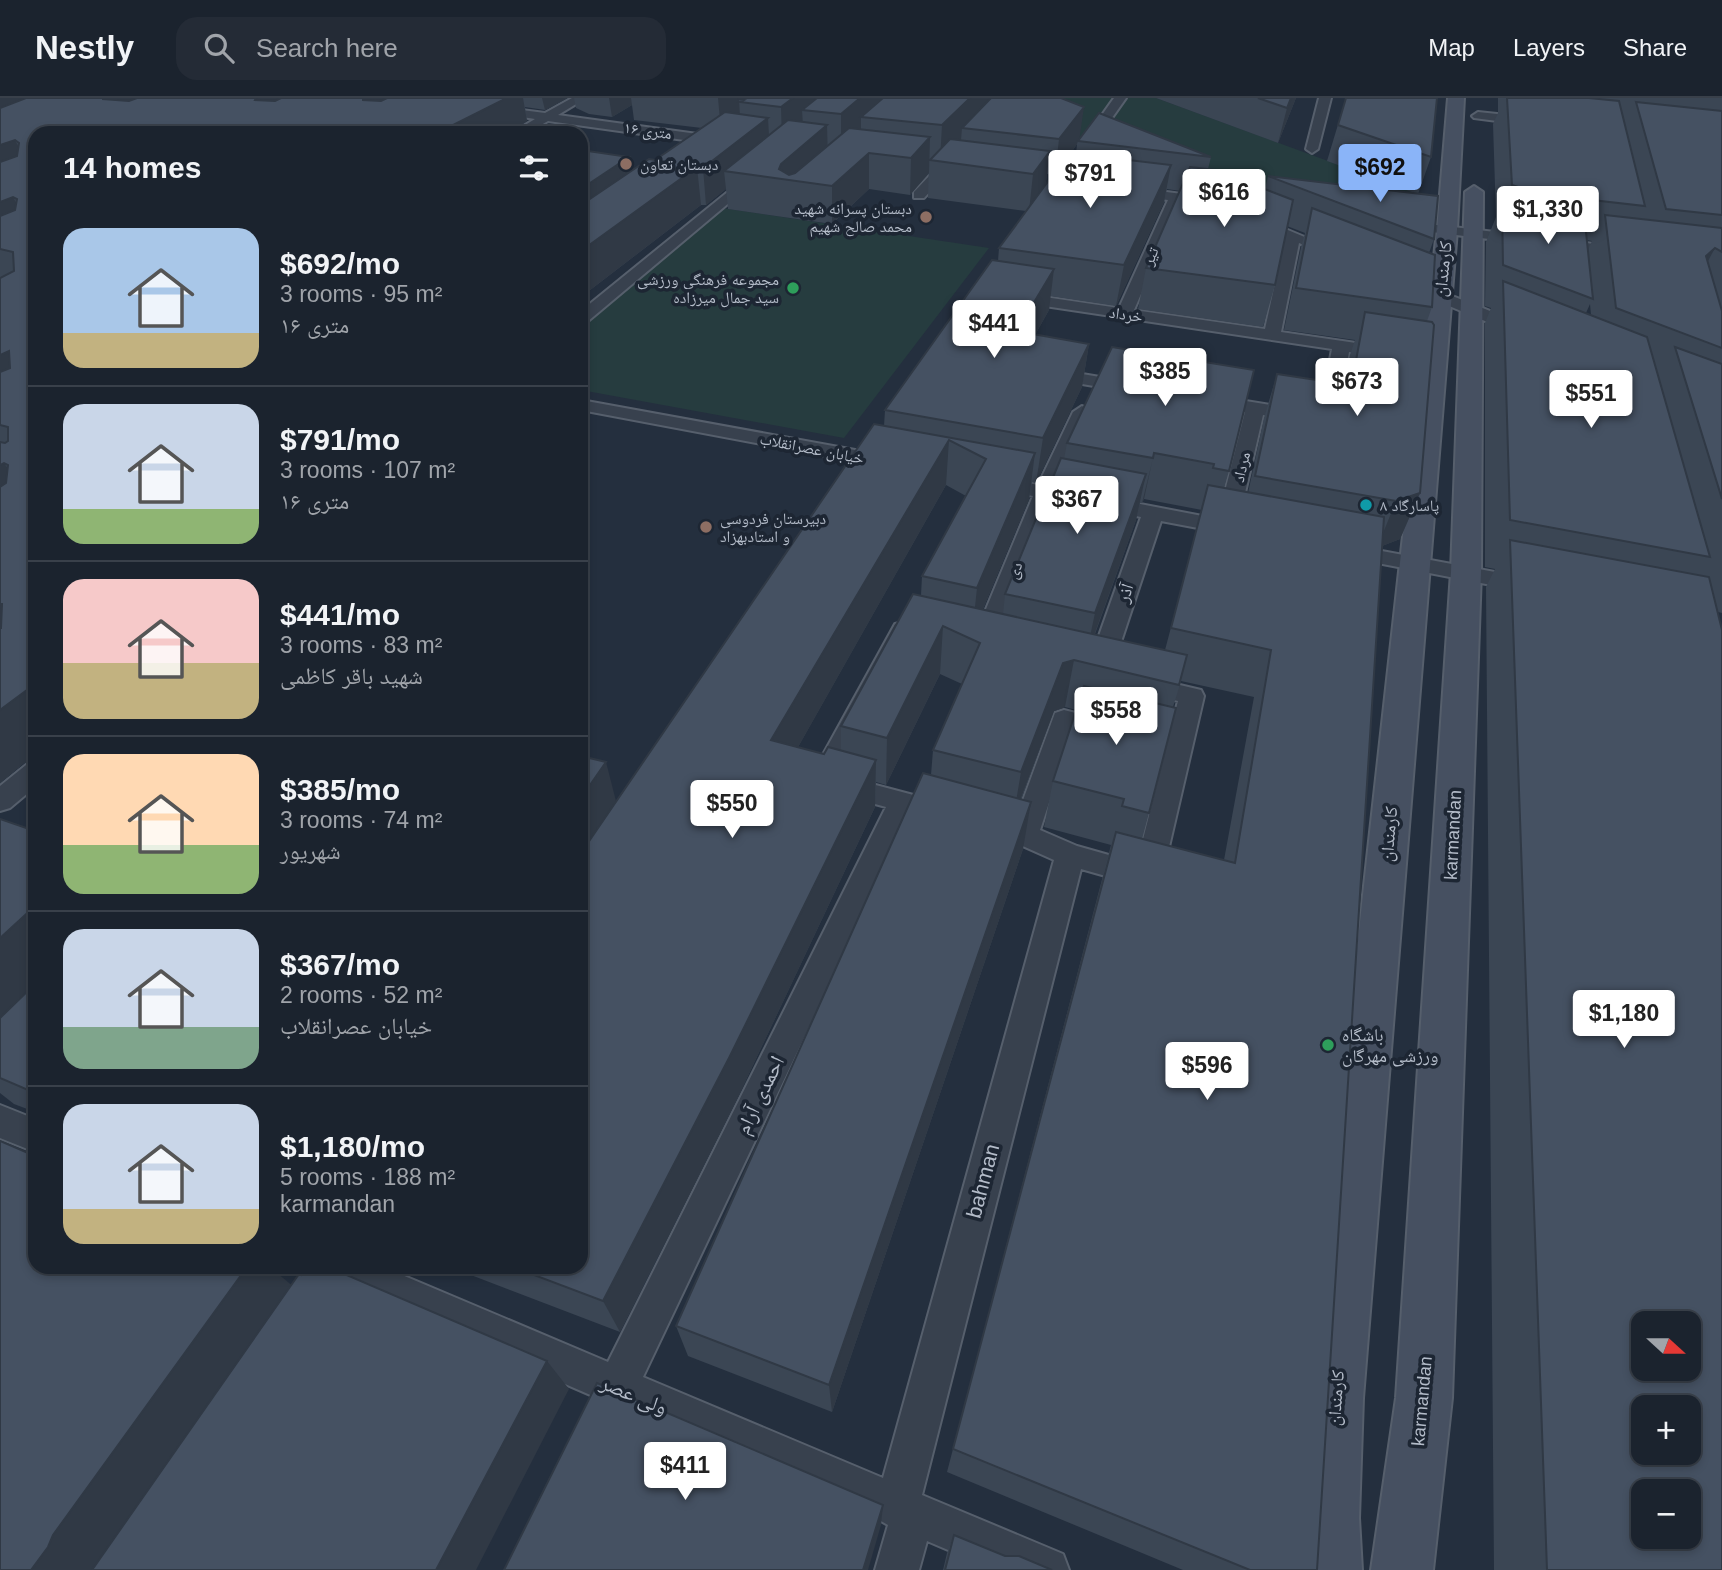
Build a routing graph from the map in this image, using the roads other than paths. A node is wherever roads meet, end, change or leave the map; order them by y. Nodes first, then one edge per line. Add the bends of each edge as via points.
1 (580, 98) edge
2 (1120, 98) edge
3 (1325, 98) edge
4 (1471, 104) edge
5 (481, 107) edge
6 (548, 116) junction
7 (1544, 123) edge
8 (530, 126) edge
9 (553, 126) edge
10 (740, 127) edge
11 (720, 141) junction
12 (746, 144) edge
13 (1312, 149) dead end
14 (961, 151) edge
15 (699, 156) edge
16 (1075, 162) edge
17 (762, 167) edge
18 (1112, 189) edge
19 (919, 195) dead end
20 (1175, 197) junction
21 (1405, 225) edge
22 (1460, 232) junction
23 (1293, 236) junction
24 (1636, 247) edge
25 (1355, 261) edge
26 (1404, 281) edge
27 (993, 295) edge
28 (1455, 302) junction
29 (588, 313) edge
30 (1124, 314) junction
31 (1534, 334) edge
32 (1272, 335) junction
33 (1341, 346) junction
34 (1421, 358) junction
35 (1034, 371) edge
36 (1097, 381) junction
37 (1150, 390) edge
38 (1189, 397) edge
39 (588, 406) edge
40 (1255, 407) junction
41 (881, 436) edge
42 (866, 458) junction
43 (907, 466) edge
44 (976, 479) edge
45 (851, 481) edge
46 (1045, 492) junction
47 (1153, 513) junction
48 (1227, 527) junction
49 (1254, 533) edge
50 (1321, 545) edge
51 (1415, 564) junction
52 (1466, 572) junction
53 (1548, 589) edge
54 (982, 647) junction
55 (1098, 674) junction
56 (1129, 735) edge
57 (28, 778) edge
58 (0, 801) edge
59 (904, 801) junction
60 (1024, 835) junction
61 (1070, 855) junction
62 (0, 1121) edge
63 (28, 1133) edge
64 (332, 1274) edge
65 (353, 1274) edge
66 (313, 1301) edge
67 (611, 1385) junction
68 (586, 1420) edge
69 (905, 1510) junction
70 (897, 1570) edge
71 (1047, 1570) edge
72 (1331, 1570) edge
73 (1402, 1570) edge

1 - 6 street
2 - 16 street
3 - 13 street
4 - 7 street
4 - 22 main road, karmandan
5 - 6 street, ۱۶ متری
6 - 8 street
6 - 9 street
6 - 11 street, ۱۶ متری via 617,122
10 - 11 street
11 - 12 street, ۱۶ متری
11 - 15 street
14 - 19 street
17 - 29 street
18 - 20 street
20 - 23 street via 1223,206
20 - 30 street, تیر
21 - 22 street
22 - 24 street via 1575,253
22 - 28 main road, karmandan
23 - 25 street
23 - 32 street
26 - 28 street
27 - 30 street, خرداد
28 - 31 street
28 - 34 main road, کارمندان
28 - 52 main road, karmandan
30 - 32 street, خرداد
32 - 33 street, خرداد
33 - 34 street, خرداد
33 - 40 street via 1328,420
34 - 51 main road, کارمندان
35 - 36 street
36 - 37 street
36 - 46 street, دی
38 - 40 street
39 - 42 street, خیابان عصرانقلاب
40 - 48 street, مرداد
41 - 42 street
42 - 43 street, خیابان عصرانقلاب
42 - 45 street
44 - 46 street
46 - 47 street
46 - 54 street, دی
47 - 48 street
47 - 55 street, آذر
48 - 49 street
50 - 51 street
51 - 52 street
51 - 72 main road, کارمندان via 1335,1398
52 - 53 street
52 - 73 main road, karmandan via 1424,1398
54 - 55 street
54 - 59 street via 903,629 822,780
55 - 61 street via 1192,696 1167,744 1148,877
56 - 60 street via 1064,719
57 - 58 street
59 - 60 street
59 - 67 street, احمدی آرام
60 - 61 street
61 - 69 street, bahman
62 - 63 street
64 - 66 street
65 - 67 street, ولی عصر
67 - 68 street, احمدی آرام
67 - 69 street, ولی عصر
69 - 70 street, bahman
69 - 71 street, ولی عصر

